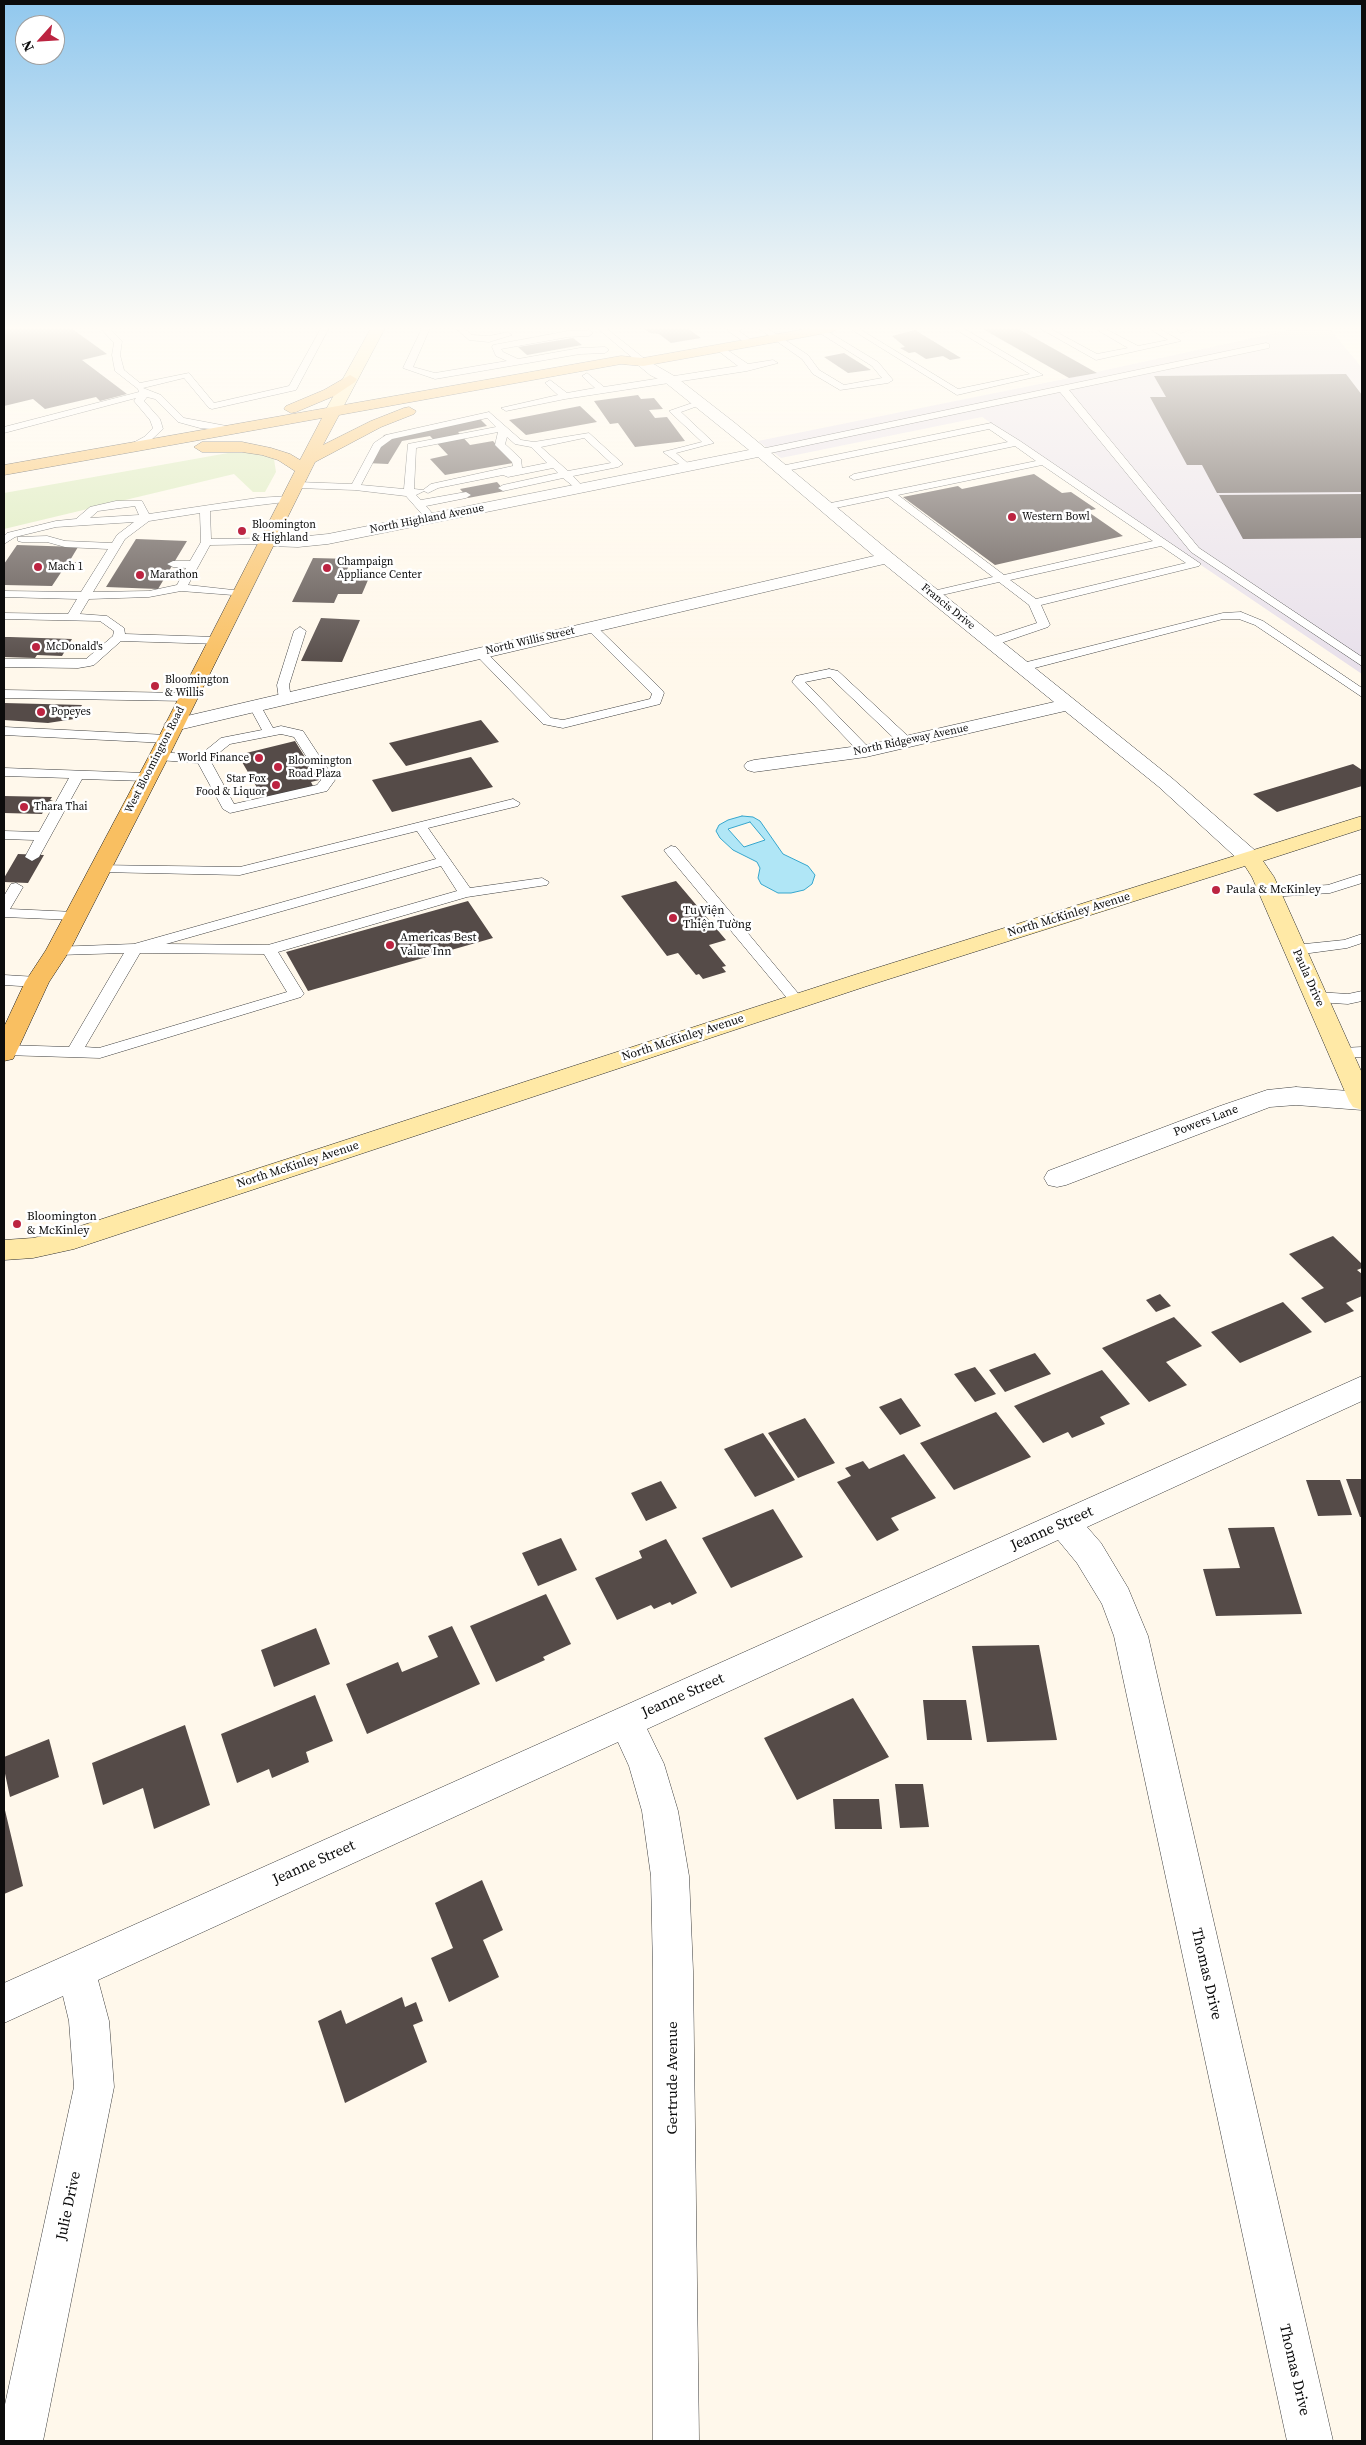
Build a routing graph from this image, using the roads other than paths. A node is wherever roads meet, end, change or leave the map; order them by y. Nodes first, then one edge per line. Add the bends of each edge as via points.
1 (140, 442) edge
2 (153, 442) edge
3 (224, 442) edge
4 (318, 442) edge
5 (352, 442) edge
6 (380, 442) edge
7 (431, 442) edge
8 (501, 442) edge
9 (519, 442) edge
10 (549, 442) edge
11 (594, 442) edge
12 (709, 442) edge
13 (749, 442) edge
14 (808, 442) edge
15 (934, 442) edge
16 (1107, 442) edge
17 (1017, 443) joint
18 (534, 445) junction
19 (132, 446) junction
20 (202, 447) junction
21 (761, 452) junction
22 (1044, 462) junction
23 (554, 465) junction
24 (686, 466) junction
25 (843, 468) junction
26 (781, 469) junction
27 (4, 470) edge
28 (565, 475) junction
29 (300, 478) junction
30 (4, 484) edge
31 (355, 487) junction
32 (503, 488) dead end
33 (579, 488) junction
34 (428, 490) junction
35 (409, 494) junction
36 (466, 495) dead end
37 (885, 495) junction
38 (418, 504) junction
39 (826, 507) junction
40 (205, 509) junction
41 (146, 518) junction
42 (432, 519) junction
43 (79, 522) junction
44 (6, 538) edge
45 (269, 541) junction
46 (206, 542) junction
47 (1162, 542) junction
48 (116, 546) junction
49 (887, 558) junction
50 (107, 561) junction
51 (122, 562) dead end
52 (173, 564) dead end
53 (194, 565) junction
54 (1002, 578) junction
55 (181, 588) junction
56 (4, 594) edge
57 (242, 594) junction
58 (933, 594) junction
59 (86, 596) junction
60 (1034, 602) junction
61 (4, 616) edge
62 (17, 616) junction
63 (72, 617) junction
64 (4, 620) edge
65 (591, 627) junction
66 (300, 632) dead end
67 (118, 637) junction
68 (216, 641) junction
69 (992, 642) junction
70 (480, 653) junction
71 (1362, 662) edge
72 (4, 663) edge
73 (1023, 667) junction
74 (1362, 693) edge
75 (4, 694) edge
76 (188, 697) junction
77 (285, 699) junction
78 (1067, 704) junction
79 (255, 706) junction
80 (4, 731) edge
81 (269, 732) junction
82 (166, 740) junction
83 (906, 742) junction
84 (866, 751) junction
85 (203, 759) junction
86 (754, 766) dead end
87 (4, 772) edge
88 (77, 775) junction
89 (146, 777) junction
90 (513, 803) dead end
91 (1362, 822) edge
92 (420, 826) junction
93 (4, 835) edge
94 (43, 836) junction
95 (671, 850) dead end
96 (32, 857) dead end
97 (1250, 858) junction
98 (444, 861) junction
99 (100, 868) junction
100 (1362, 878) edge
101 (542, 882) dead end
102 (16, 886) dead end
103 (466, 893) junction
104 (1270, 893) junction
105 (4, 907) edge
106 (4, 913) edge
107 (75, 916) junction
108 (1362, 938) edge
109 (135, 948) junction
110 (58, 950) junction
111 (269, 950) junction
112 (1295, 950) junction
113 (4, 980) edge
114 (37, 982) junction
115 (1362, 996) edge
116 (1317, 997) junction
117 (797, 1001) junction
118 (4, 1052) edge
119 (74, 1052) junction
120 (1352, 1052) edge
121 (1362, 1101) edge
122 (1057, 1178) dead end
123 (4, 1250) edge
124 (1362, 1388) edge
125 (1064, 1524) junction
126 (626, 1722) junction
127 (76, 1970) junction
128 (4, 2003) edge
129 (20, 2441) edge
130 (676, 2441) edge
131 (1310, 2441) edge

1 - 19 lane
2 - 19 main road
3 - 20 main road
4 - 29 main road, West Bloomington Road
5 - 29 main road
6 - 31 lane
7 - 35 lane via 411,446
8 - 34 lane via 517,461 518,466 512,470
9 - 18 lane
10 - 18 lane
11 - 28 lane via 618,464
12 - 24 lane via 668,452
13 - 21 street, Francis Drive
14 - 21 lane
15 - 25 lane
16 - 71 lane via 1195,550
17 - 22 lane
17 - 25 lane
18 - 23 lane
19 - 27 main road
20 - 29 main road via 235,447 284,457
20 - 30 main road
21 - 24 street, North Highland Avenue
21 - 26 street, Francis Drive
22 - 37 lane
22 - 47 lane
23 - 28 lane
23 - 34 lane
24 - 33 street, North Highland Avenue
25 - 26 lane
25 - 37 lane
26 - 39 street, Francis Drive
28 - 32 lane
28 - 33 lane
29 - 31 lane
29 - 40 lane via 257,501
29 - 45 main road, West Bloomington Road
31 - 35 lane
33 - 42 street, North Highland Avenue
34 - 35 lane
35 - 38 lane
36 - 38 lane
37 - 39 lane
37 - 54 lane
38 - 42 lane
39 - 49 street, Francis Drive
40 - 41 lane
40 - 46 lane
41 - 43 lane
41 - 43 lane via 138,503 116,504 94,509
41 - 48 lane via 121,537
42 - 45 street, North Highland Avenue via 328,539
43 - 44 lane via 56,524
44 - 48 lane
45 - 46 lane
45 - 57 main road, West Bloomington Road
46 - 53 lane
47 - 54 lane
47 - 60 lane via 1194,564
48 - 50 lane
49 - 58 street, Francis Drive
49 - 65 street, North Willis Street
50 - 51 lane
50 - 59 lane
52 - 53 lane
53 - 55 lane
54 - 58 lane
54 - 60 lane
55 - 57 lane
55 - 59 lane via 148,594
56 - 59 lane
57 - 68 main road, West Bloomington Road
58 - 69 street, Francis Drive
59 - 63 lane
60 - 69 lane via 1044,625
61 - 62 lane
62 - 63 lane
62 - 64 lane
63 - 67 lane via 103,618 120,630
65 - 70 street, North Willis Street
65 - 70 lane via 658,693 656,701 563,724 546,721
66 - 77 lane via 283,685
67 - 68 lane
67 - 72 lane via 90,662
68 - 76 main road, West Bloomington Road
69 - 73 street, Francis Drive
70 - 77 street, North Willis Street
73 - 74 lane via 1224,616 1241,615 1259,623
73 - 78 street, Francis Drive
75 - 76 lane
76 - 82 main road, West Bloomington Road
77 - 79 street, North Willis Street
78 - 83 street, North Ridgeway Avenue
78 - 97 street, Francis Drive via 1166,783
79 - 81 lane
79 - 82 street, North Willis Street
80 - 82 lane
81 - 85 lane via 226,741
81 - 85 lane via 280,730 300,734 328,780 322,788 230,809
82 - 85 lane
82 - 89 main road, West Bloomington Road
83 - 84 street, North Ridgeway Avenue
83 - 84 lane via 834,674 829,672 800,679 798,682
84 - 86 street, North Ridgeway Avenue
87 - 88 lane
88 - 89 lane
88 - 94 lane
89 - 99 main road, West Bloomington Road
90 - 92 lane
91 - 97 street, North McKinley Avenue
92 - 98 lane
92 - 99 lane via 240,871
93 - 94 lane
94 - 96 lane
95 - 117 lane
97 - 104 street, Paula Drive
97 - 117 street, North McKinley Avenue
98 - 103 lane
98 - 109 lane
99 - 107 main road, West Bloomington Road
100 - 104 lane via 1330,889
101 - 103 lane
102 - 105 lane
103 - 111 lane
104 - 112 street, Paula Drive
106 - 107 lane
107 - 110 main road, West Bloomington Road
108 - 112 lane via 1347,944
109 - 110 lane
109 - 111 lane
109 - 119 lane
110 - 114 main road, West Bloomington Road
111 - 119 lane via 296,994 100,1053
112 - 116 street, Paula Drive
113 - 114 lane
114 - 118 main road, West Bloomington Road
115 - 116 lane via 1348,1000
116 - 120 street, Paula Drive
117 - 123 street, North McKinley Avenue via 64,1242
118 - 119 lane
120 - 121 street, Paula Drive
121 - 122 street, Powers Lane via 1296,1096 1268,1099
124 - 125 street, Jeanne Street
125 - 126 street, Jeanne Street
125 - 131 street, Thomas Drive via 1089,1553 1116,1598 1131,1636
126 - 127 street, Jeanne Street
126 - 130 street, Gertrude Avenue via 646,1764 660,1812 670,1876
127 - 128 street, Jeanne Street
127 - 129 street, Julie Drive via 89,2022 94,2087

